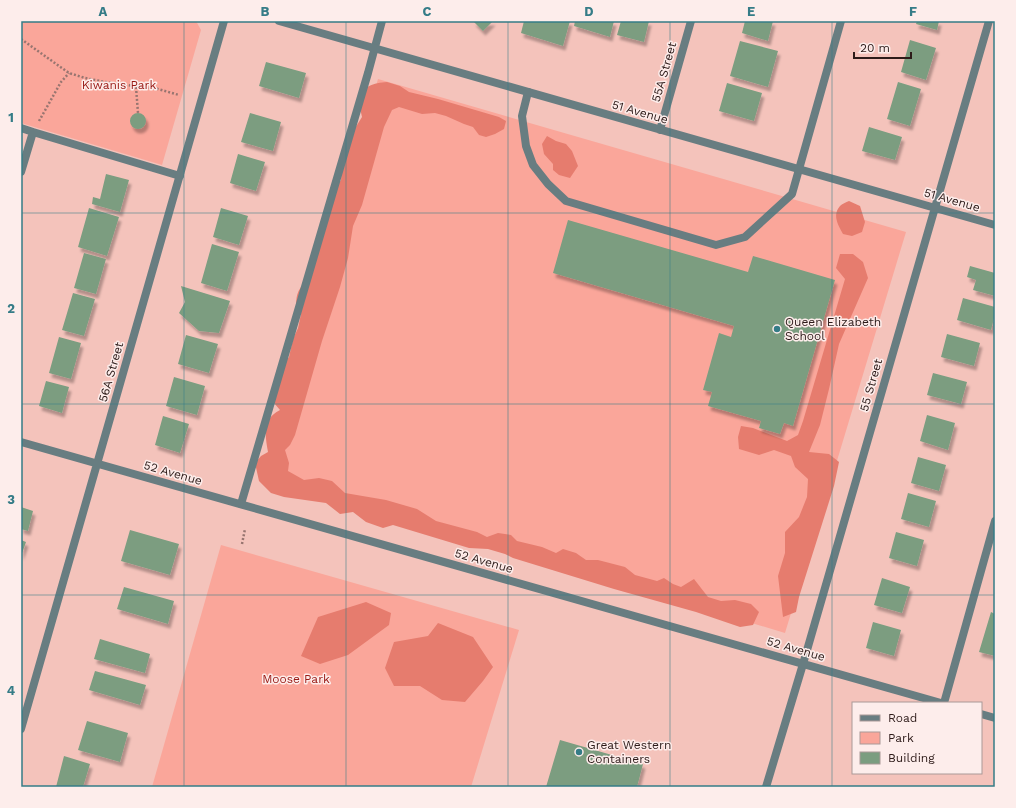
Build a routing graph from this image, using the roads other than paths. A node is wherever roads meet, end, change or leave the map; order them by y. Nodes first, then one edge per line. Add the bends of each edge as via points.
1 (224, 21) edge
2 (279, 21) edge
3 (382, 21) edge
4 (691, 21) edge
5 (841, 21) edge
6 (989, 21) edge
7 (374, 48) junction
8 (528, 92) junction
9 (21, 128) edge
10 (660, 130) junction
11 (33, 132) junction
12 (799, 169) junction
13 (21, 172) edge
14 (180, 176) junction
15 (935, 208) junction
16 (995, 225) edge
17 (21, 442) edge
18 (97, 464) junction
19 (241, 504) junction
20 (995, 521) edge
21 (803, 664) junction
22 (938, 702) edge
23 (942, 702) edge
24 (982, 714) edge
25 (995, 718) edge
26 (21, 729) edge
27 (766, 787) edge

1 - 14 street, 56A Street
2 - 7 street, 51 Avenue
3 - 7 street
4 - 10 street, 55A Street
5 - 12 street
6 - 15 street, 55 Street
7 - 8 street, 51 Avenue
7 - 19 street
8 - 10 street, 51 Avenue
8 - 12 street via 522,116 526,146 533,165 566,201 716,245 745,237 771,214 792,194
9 - 11 street
10 - 12 street, 51 Avenue
11 - 13 street
11 - 14 street
12 - 15 street, 51 Avenue
14 - 18 street, 56A Street
15 - 16 street, 51 Avenue
15 - 21 street, 55 Street
17 - 18 street, 52 Avenue
18 - 19 street, 52 Avenue
18 - 26 street, 56A Street
19 - 21 street, 52 Avenue
20 - 23 street
21 - 22 street, 52 Avenue
21 - 27 street, 55 Street
24 - 25 street

